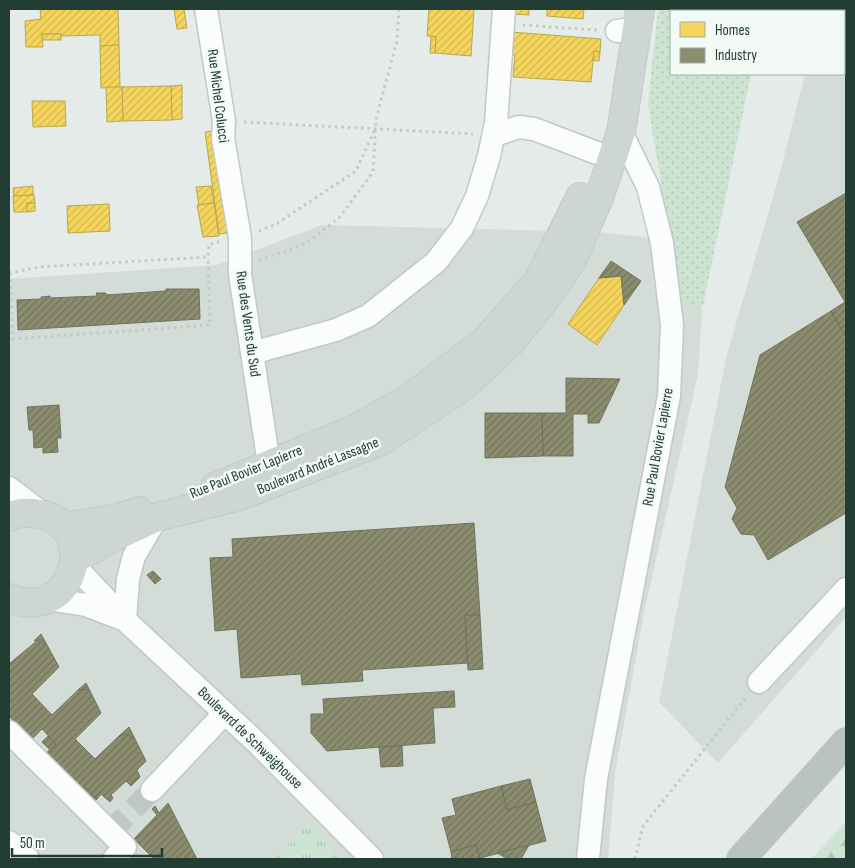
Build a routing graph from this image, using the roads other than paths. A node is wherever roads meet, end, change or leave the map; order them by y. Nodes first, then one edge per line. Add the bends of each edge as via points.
1 (206, 9) edge
2 (503, 16) edge
3 (629, 19) edge
4 (621, 132) junction
5 (494, 135) junction
6 (597, 153) junction
7 (231, 184) joint
8 (252, 353) junction
9 (269, 464) junction
10 (9, 488) edge
11 (157, 517) junction
12 (9, 518) edge
13 (53, 521) junction
14 (74, 562) junction
15 (846, 589) edge
16 (9, 598) edge
17 (47, 599) junction
18 (125, 620) junction
19 (759, 682) road end
20 (226, 713) junction
21 (9, 732) edge
22 (846, 742) edge
23 (152, 790) tunnel mouth
24 (9, 842) edge
25 (28, 859) edge
26 (114, 859) edge
27 (372, 859) edge
28 (588, 859) edge
29 (741, 859) edge

1 - 7 street, Rue Michel Colucci
2 - 5 street
3 - 4 main road
3 - 6 main road, Rue Paul Bovier Lapierre
4 - 11 main road, Boulevard André Lassagne via 600,198 572,262 511,342 464,386 381,441 240,496
4 - 28 street, Rue Paul Bovier Lapierre via 648,188 662,243 672,326 669,396 596,779
5 - 6 street via 519,127 534,129
5 - 8 street via 476,196 462,228 436,262 368,316 336,330
6 - 9 main road, Rue Paul Bovier Lapierre via 587,182 539,280 484,342 402,402 354,429
7 - 8 street, Rue des Vents du Sud
8 - 9 street, Rue des Vents du Sud
9 - 13 main road, Rue Paul Bovier Lapierre via 206,491 123,516
10 - 13 street
11 - 14 main road, Boulevard André Lassagne
11 - 18 street via 134,556 128,579
12 - 13 main road, Rue Paul Bovier Lapierre via 27,512
13 - 14 main road via 70,537
14 - 17 main road via 65,586
14 - 18 street, Boulevard de Schweighouse
15 - 19 street
16 - 17 main road via 35,603
17 - 18 street, Boulevard de Schweighouse via 86,605
18 - 20 street, Boulevard de Schweighouse
20 - 23 street
20 - 27 street, Boulevard de Schweighouse
21 - 26 street via 125,847
22 - 29 highway
24 - 25 street

